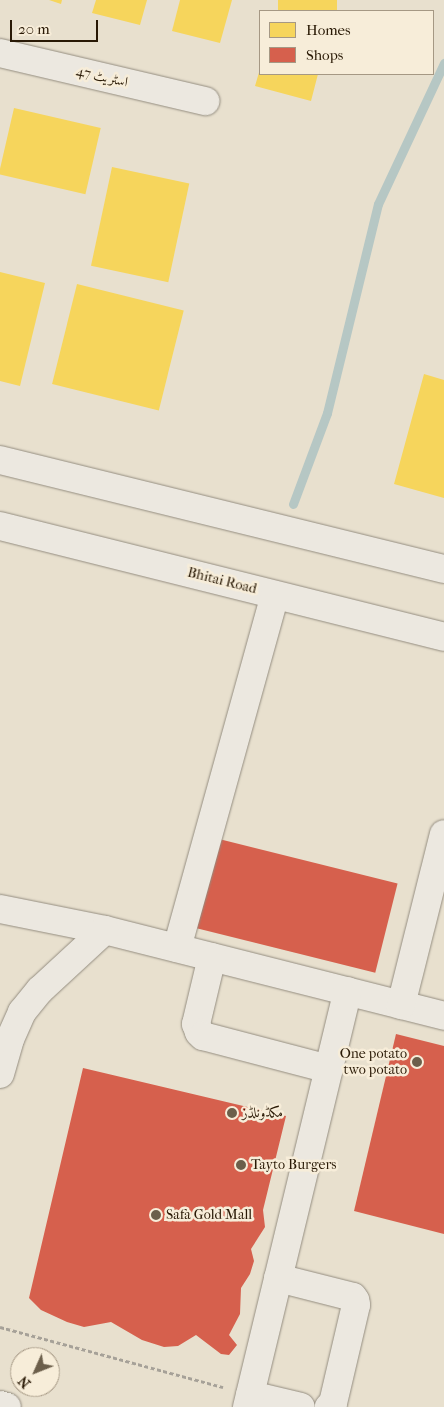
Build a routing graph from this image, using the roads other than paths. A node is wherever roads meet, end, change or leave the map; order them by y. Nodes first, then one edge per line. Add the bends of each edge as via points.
1 (0, 53) edge
2 (205, 101) dead end
3 (0, 460) edge
4 (0, 526) edge
5 (444, 569) edge
6 (276, 595) junction
7 (444, 637) edge
8 (444, 834) edge
9 (0, 909) edge
10 (105, 930) junction
11 (177, 948) junction
12 (212, 957) junction
13 (348, 991) junction
14 (401, 1005) junction
15 (444, 1016) edge
16 (329, 1069) junction
17 (0, 1074) edge
18 (278, 1278) junction
19 (248, 1401) edge
20 (0, 1405) edge
21 (7, 1407) edge
22 (301, 1407) edge
23 (329, 1407) edge

1 - 2 street, اسٹریٹ 47
3 - 5 street
4 - 6 street, Bhitai Road
6 - 7 street, Bhitai Road
6 - 11 street
8 - 14 street
9 - 10 street
10 - 11 street
10 - 17 street via 40,990 22,1012
11 - 12 street
12 - 13 street
12 - 16 street via 196,1024 203,1036
13 - 14 street
13 - 16 street
14 - 15 street
16 - 18 street
18 - 19 street
18 - 23 street via 355,1300 333,1403
19 - 22 street
20 - 21 street

